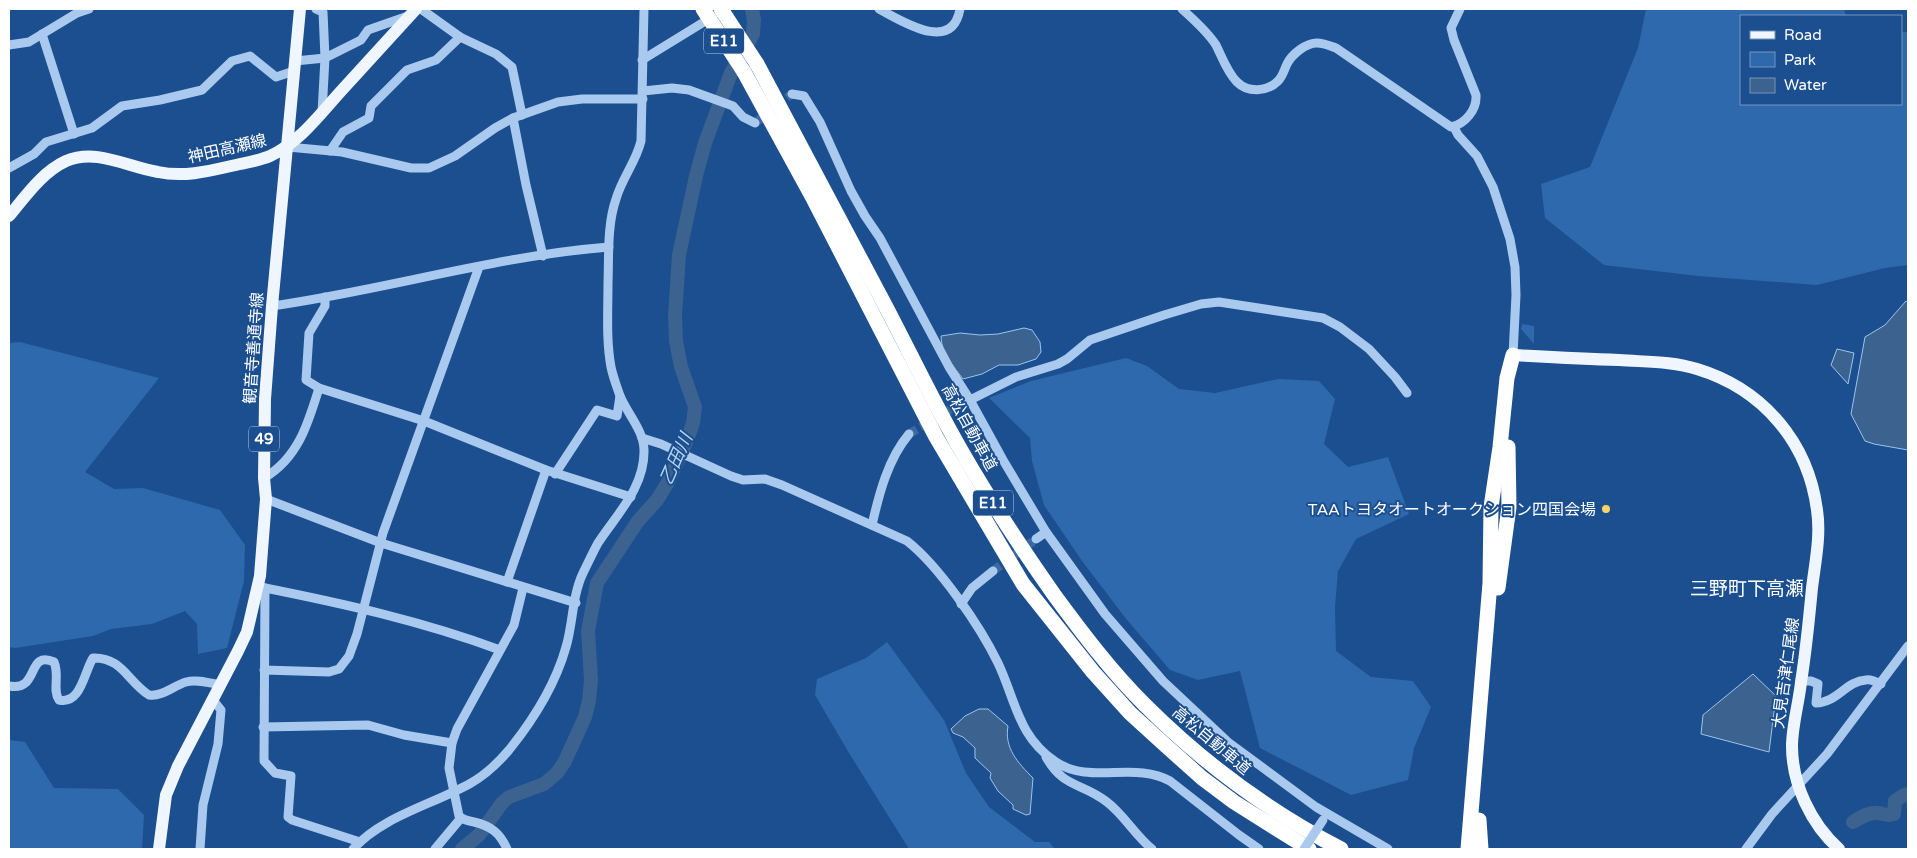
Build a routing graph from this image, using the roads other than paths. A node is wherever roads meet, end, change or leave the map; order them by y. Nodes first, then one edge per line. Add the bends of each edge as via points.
1 (89, 9) edge
2 (300, 9) edge
3 (316, 9) edge
4 (644, 9) edge
5 (703, 9) edge
6 (722, 9) edge
7 (726, 9) edge
8 (880, 9) edge
9 (960, 9) edge
10 (1182, 9) edge
11 (1460, 9) edge
12 (416, 11) edge
13 (42, 34) junction
14 (460, 36) junction
15 (9, 45) edge
16 (325, 58) junction
17 (642, 60) junction
18 (295, 66) junction
19 (750, 68) junction
20 (792, 94) dead end
21 (643, 95) junction
22 (322, 113) junction
23 (522, 115) junction
24 (513, 118) junction
25 (755, 123) dead end
26 (1454, 127) junction
27 (74, 134) junction
28 (288, 146) junction
29 (330, 151) junction
30 (9, 168) edge
31 (9, 216) edge
32 (609, 247) junction
33 (543, 256) junction
34 (479, 267) junction
35 (325, 297) junction
36 (272, 306) junction
37 (1513, 355) junction
38 (319, 388) junction
39 (1407, 393) dead end
40 (620, 396) junction
41 (970, 400) junction
42 (956, 406) tunnel mouth
43 (424, 421) junction
44 (909, 434) tunnel mouth
45 (642, 438) junction
46 (551, 472) junction
47 (264, 478) junction
48 (631, 497) junction
49 (266, 499) junction
50 (872, 525) junction
51 (1046, 532) junction
52 (1036, 539) tunnel mouth
53 (381, 543) junction
54 (993, 571) tunnel mouth
55 (507, 582) junction
56 (261, 587) junction
57 (523, 588) junction
58 (576, 603) junction
59 (961, 604) junction
60 (363, 609) junction
61 (1908, 646) edge
62 (500, 650) junction
63 (264, 670) junction
64 (1802, 681) junction
65 (1881, 684) junction
66 (221, 685) junction
67 (9, 686) edge
68 (213, 700) junction
69 (263, 727) junction
70 (452, 743) junction
71 (1043, 752) junction
72 (1799, 786) junction
73 (454, 792) junction
74 (1325, 817) junction
75 (461, 818) junction
76 (356, 846) edge
77 (159, 849) edge
78 (200, 849) edge
79 (435, 849) edge
80 (507, 849) edge
81 (1152, 849) edge
82 (1259, 849) edge
83 (1304, 849) edge
84 (1309, 849) edge
85 (1341, 849) edge
86 (1388, 849) edge
87 (1468, 849) edge
88 (1481, 849) edge
89 (1746, 849) edge
90 (1839, 849) edge

1 - 13 street via 76,13
2 - 18 main road, 観音寺善通寺線 / 49
3 - 16 street via 323,12
4 - 17 street
5 - 19 highway, 高松自動車道 / E11, bridge
6 - 19 highway, 高松自動車道 / E11, bridge
7 - 17 street
8 - 9 street via 915,28 938,32 954,23
10 - 26 street via 1206,32 1235,81 1244,88 1263,89 1273,85 1290,59 1306,46 1317,43 1336,48 1447,126
11 - 26 street via 1451,28 1476,100 1469,115
12 - 14 street
12 - 16 street via 368,30 361,40
12 - 22 main road, 神田高瀬線
13 - 15 street via 29,42
13 - 27 street
14 - 23 street via 496,54 512,67
14 - 29 street via 436,60 407,70 371,106 369,118 343,132
16 - 18 street
16 - 22 street
17 - 21 street
18 - 27 street via 276,77 250,56 232,61 202,90 122,106 92,128
18 - 28 main road, 観音寺善通寺線 / 49
19 - 84 highway, 高松自動車道 / E11 via 936,437 1023,584 1130,713 1202,778
19 - 85 highway, 高松自動車道 / E11 via 826,191 948,428 1000,516 1075,624 1143,703 1211,765 1292,822
20 - 41 street via 804,96 820,122 851,191
21 - 23 street via 558,102
21 - 25 street via 672,88 689,90 733,106 743,117
21 - 32 street via 641,141 616,197
22 - 28 main road, 神田高瀬線
23 - 24 street
24 - 29 street via 455,156 429,168 411,168
24 - 33 street
26 - 37 street via 1477,156 1493,187 1510,239 1516,295
27 - 30 street via 46,142 34,154
28 - 29 street
28 - 31 main road, 神田高瀬線 via 267,158 177,175 104,158 78,157 51,170
28 - 36 main road, 観音寺善通寺線 / 49
32 - 33 street
32 - 40 street via 608,330 611,367
33 - 34 street
34 - 35 street
34 - 43 street
35 - 36 street
35 - 38 street via 325,306 309,333 306,380
36 - 47 main road, 観音寺善通寺線 / 49 via 265,398
37 - 64 main road, 大見吉津仁尾線 via 1664,363 1696,368 1721,377 1750,394 1774,415 1794,440 1811,478 1817,511 1818,540
37 - 87 highway via 1507,378 1491,507 1490,583
37 - 88 highway via 1508,443 1509,506 1498,584 1479,828
38 - 43 street
38 - 47 street via 297,445 277,470
39 - 41 street via 1369,349 1323,318 1219,302 1201,304 1090,340 1058,364 1016,377
40 - 45 street
40 - 46 street via 617,416 597,410
41 - 42 street
41 - 51 street
43 - 46 street
43 - 53 street
44 - 50 street via 896,453 878,499
45 - 48 street via 645,449 642,468
45 - 50 street via 731,476 782,485
46 - 48 street
46 - 55 street
47 - 49 main road, 観音寺善通寺線 / 49
48 - 58 street via 598,544 582,576
49 - 53 street
49 - 56 main road, 観音寺善通寺線 / 49
50 - 59 street via 907,541 918,550
51 - 52 street
51 - 74 street via 1105,614 1163,681 1228,742
53 - 55 street
53 - 60 street
54 - 59 street via 972,588
55 - 57 street
56 - 60 street
56 - 63 street
56 - 66 main road, 観音寺善通寺線 / 49 via 247,632
57 - 58 street
57 - 62 street via 514,625
58 - 73 street via 567,647 546,698 507,752 485,774
59 - 71 street via 998,663 1026,732
60 - 62 street via 456,634
60 - 63 street via 350,656 339,669 329,672
61 - 65 street
62 - 70 street
63 - 69 street
64 - 65 street via 1818,684 1816,702 1821,703 1826,703 1853,684 1866,680
64 - 72 main road, 大見吉津仁尾線 via 1792,745
65 - 72 street
66 - 67 street via 185,682 149,696 122,668 110,660 93,658 75,697 69,700 59,700 56,696 58,673 54,662 47,659 35,667 26,684
66 - 68 main road, 観音寺善通寺線 / 49
68 - 77 main road, 観音寺善通寺線 / 49 via 166,795
68 - 78 street via 221,710 218,744 203,805
69 - 70 street via 368,725
69 - 76 street via 264,761 275,773 291,777 288,817
70 - 73 street via 449,768
71 - 81 street via 1057,773 1066,781 1105,800
71 - 82 street via 1066,768 1088,773 1131,771 1158,774
72 - 89 street via 1772,814
72 - 90 main road, 大見吉津仁尾線 via 1811,816
73 - 75 street
73 - 76 street via 396,818
74 - 83 street, bridge
74 - 86 street
75 - 79 street
75 - 80 street via 486,825 497,832

